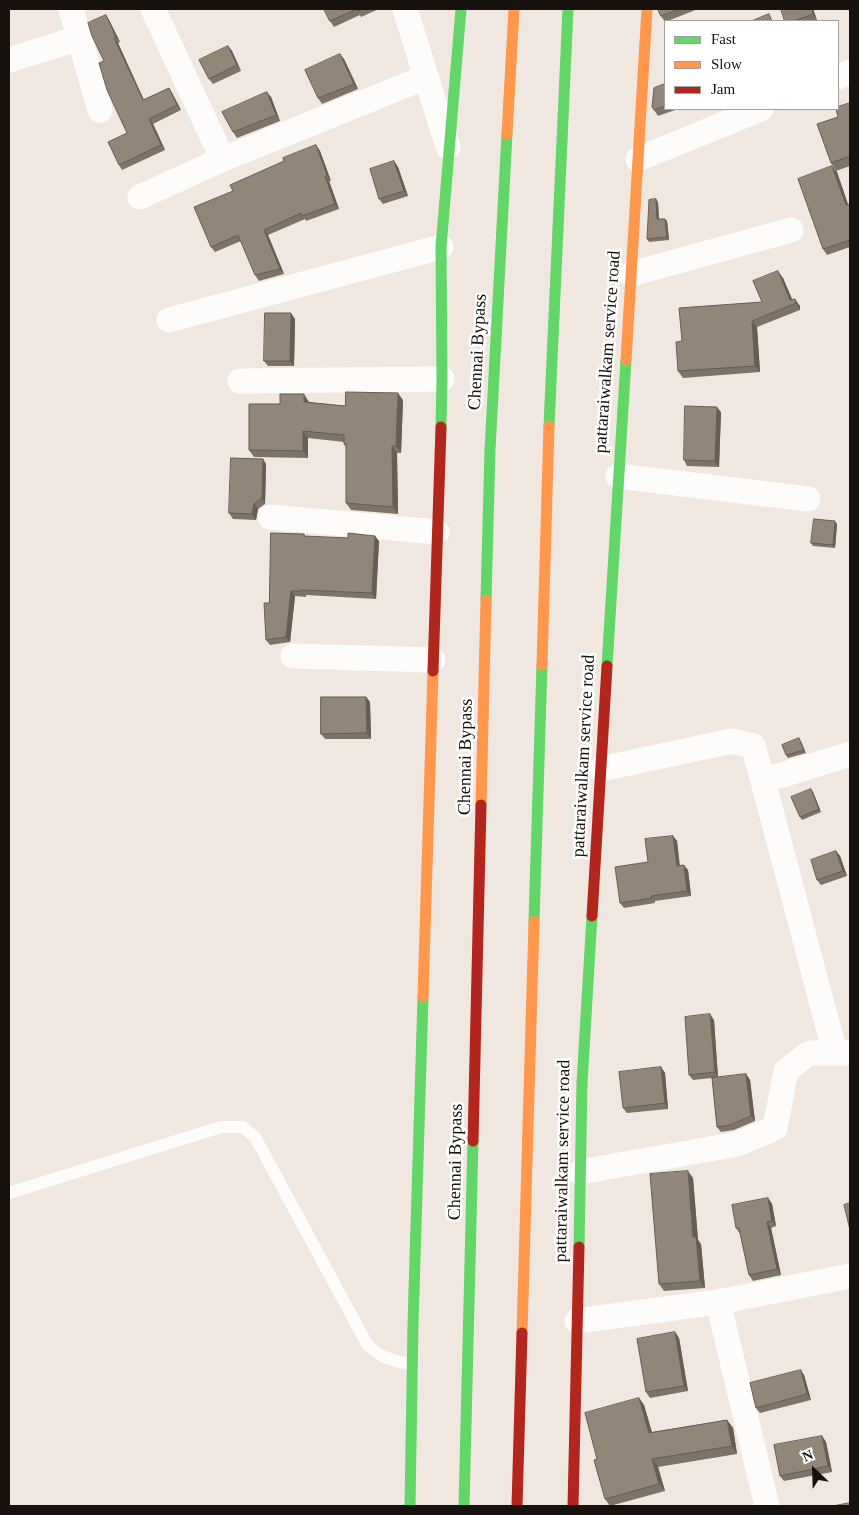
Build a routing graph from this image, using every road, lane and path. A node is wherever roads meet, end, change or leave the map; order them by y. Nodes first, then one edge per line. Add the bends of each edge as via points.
1 (71, 9) edge
2 (153, 9) edge
3 (405, 9) edge
4 (461, 9) edge
5 (514, 9) edge
6 (568, 9) edge
7 (647, 9) edge
8 (79, 38) junction
9 (9, 60) edge
10 (426, 77) junction
11 (100, 110) dead end
12 (758, 110) edge
13 (448, 147) junction
14 (638, 158) junction
15 (221, 160) junction
16 (140, 197) dead end
17 (792, 230) dead end
18 (441, 247) junction
19 (631, 274) junction
20 (169, 320) dead end
21 (442, 379) junction
22 (240, 381) dead end
23 (618, 476) junction
24 (808, 499) dead end
25 (270, 517) dead end
26 (437, 532) junction
27 (293, 656) dead end
28 (433, 660) junction
29 (850, 754) edge
30 (601, 769) junction
31 (763, 781) junction
32 (843, 1053) edge
33 (580, 1172) junction
34 (9, 1193) edge
35 (850, 1276) edge
36 (718, 1302) junction
37 (577, 1321) junction
38 (412, 1365) junction
39 (410, 1506) edge
40 (464, 1506) edge
41 (517, 1506) edge
42 (573, 1506) edge
43 (767, 1506) edge

1 - 8 street
2 - 15 street
3 - 10 street
4 - 13 main road
5 - 40 main road, Chennai Bypass via 490,450
6 - 41 main road via 548,457
7 - 14 main road, pattaraiwalkam service road
8 - 9 street
8 - 11 street
10 - 13 street
10 - 15 street
12 - 14 street
13 - 18 main road
14 - 19 main road, pattaraiwalkam service road
15 - 16 street
17 - 19 street
18 - 20 street
18 - 21 main road
19 - 23 main road, pattaraiwalkam service road
21 - 22 street
21 - 26 main road
23 - 24 street
23 - 30 main road, pattaraiwalkam service road
25 - 26 street
26 - 28 main road
27 - 28 street
28 - 38 main road
29 - 31 street
30 - 31 street via 732,741 753,746
30 - 33 main road, pattaraiwalkam service road via 582,1083
31 - 32 street
32 - 33 street via 809,1053 786,1071 775,1128 738,1144
33 - 37 main road, pattaraiwalkam service road
34 - 38 lane via 221,1127 243,1127 255,1137 368,1344 387,1359
35 - 36 street
36 - 37 street
36 - 43 street
37 - 42 main road, pattaraiwalkam service road
38 - 39 main road

